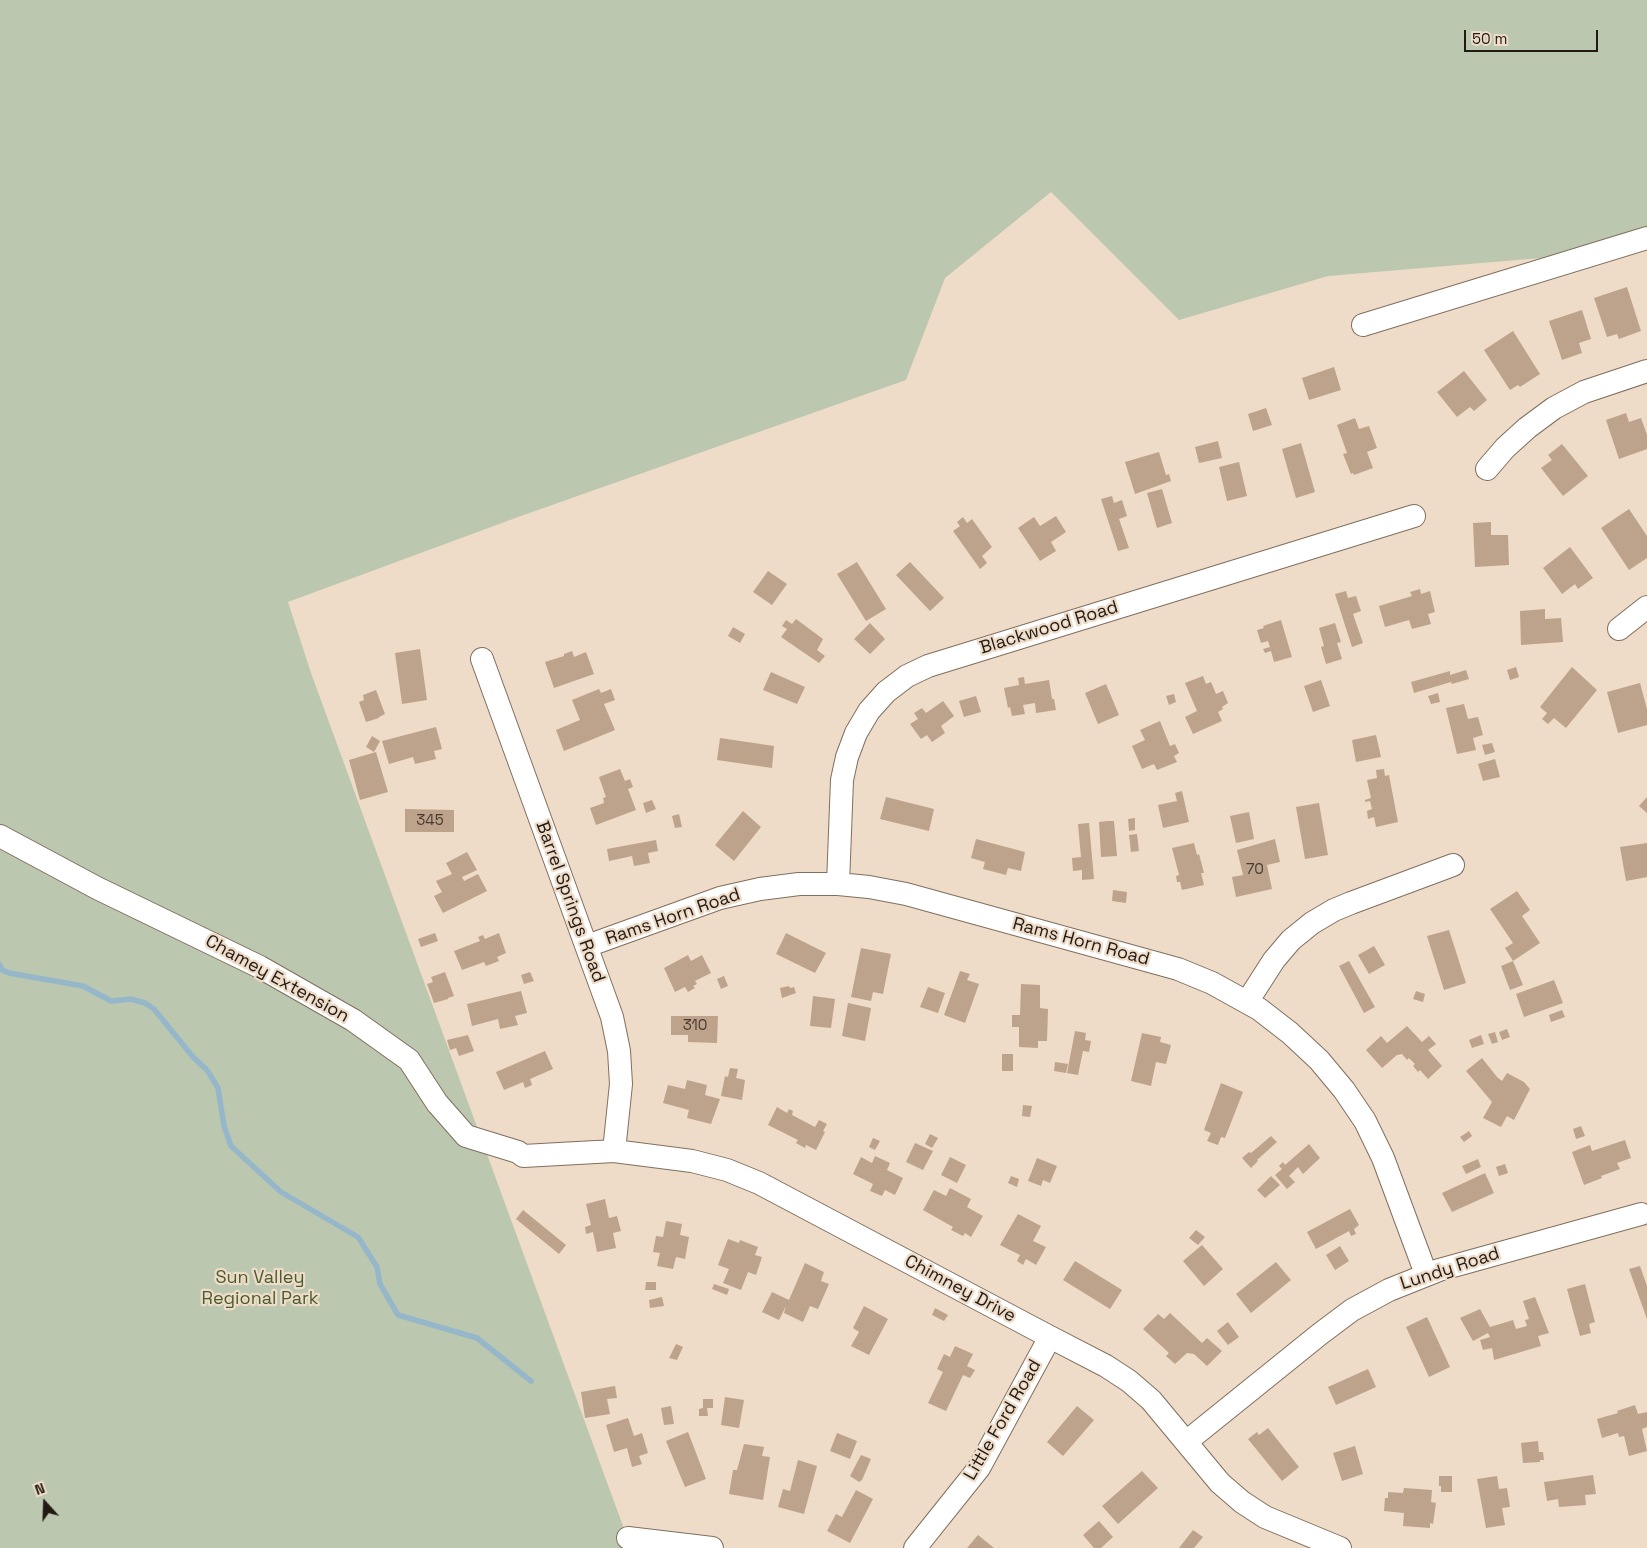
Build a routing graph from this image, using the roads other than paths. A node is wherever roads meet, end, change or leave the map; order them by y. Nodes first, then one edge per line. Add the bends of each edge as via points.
1 (1647, 238) edge
2 (1363, 324) dead end
3 (1647, 371) edge
4 (1487, 469) dead end
5 (1414, 516) dead end
6 (1647, 607) edge
7 (1620, 629) dead end
8 (482, 659) dead end
9 (0, 836) edge
10 (1453, 865) dead end
11 (838, 884) junction
12 (587, 946) junction
13 (1247, 1002) junction
14 (614, 1151) junction
15 (524, 1156) joint
16 (1641, 1214) dead end
17 (1426, 1274) junction
18 (1050, 1337) junction
19 (1186, 1442) junction
20 (628, 1538) dead end
21 (712, 1548) edge
22 (915, 1548) edge
23 (1340, 1548) edge

1 - 2 street
3 - 4 street via 1584,392 1554,408 1521,433
5 - 11 street, Blackwood Road via 928,666 907,676 869,711 847,757 842,780
6 - 7 street
8 - 12 street, Barrel Springs Road
9 - 15 street, Chamey Extension via 97,888 260,967 352,1020 409,1060 437,1102 466,1136
10 - 13 street via 1351,902 1312,923 1274,960
11 - 12 street, Rams Horn Road via 799,884 720,898
11 - 13 street, Rams Horn Road via 906,894 1178,969
12 - 14 street, Barrel Springs Road via 612,1017 619,1051 621,1084
13 - 17 street, Rams Horn Road via 1290,1033 1344,1090 1383,1158
14 - 15 street, Chimney Drive
14 - 18 street, Chimney Drive via 692,1162 727,1170 759,1183
16 - 17 street, Lundy Road
17 - 19 street, Lundy Road via 1352,1310
18 - 19 street, Chimney Drive via 1129,1381 1151,1400
18 - 22 street, Little Ford Road via 980,1468
19 - 23 street, Chimney Drive via 1220,1483 1242,1502 1265,1517
20 - 21 street

